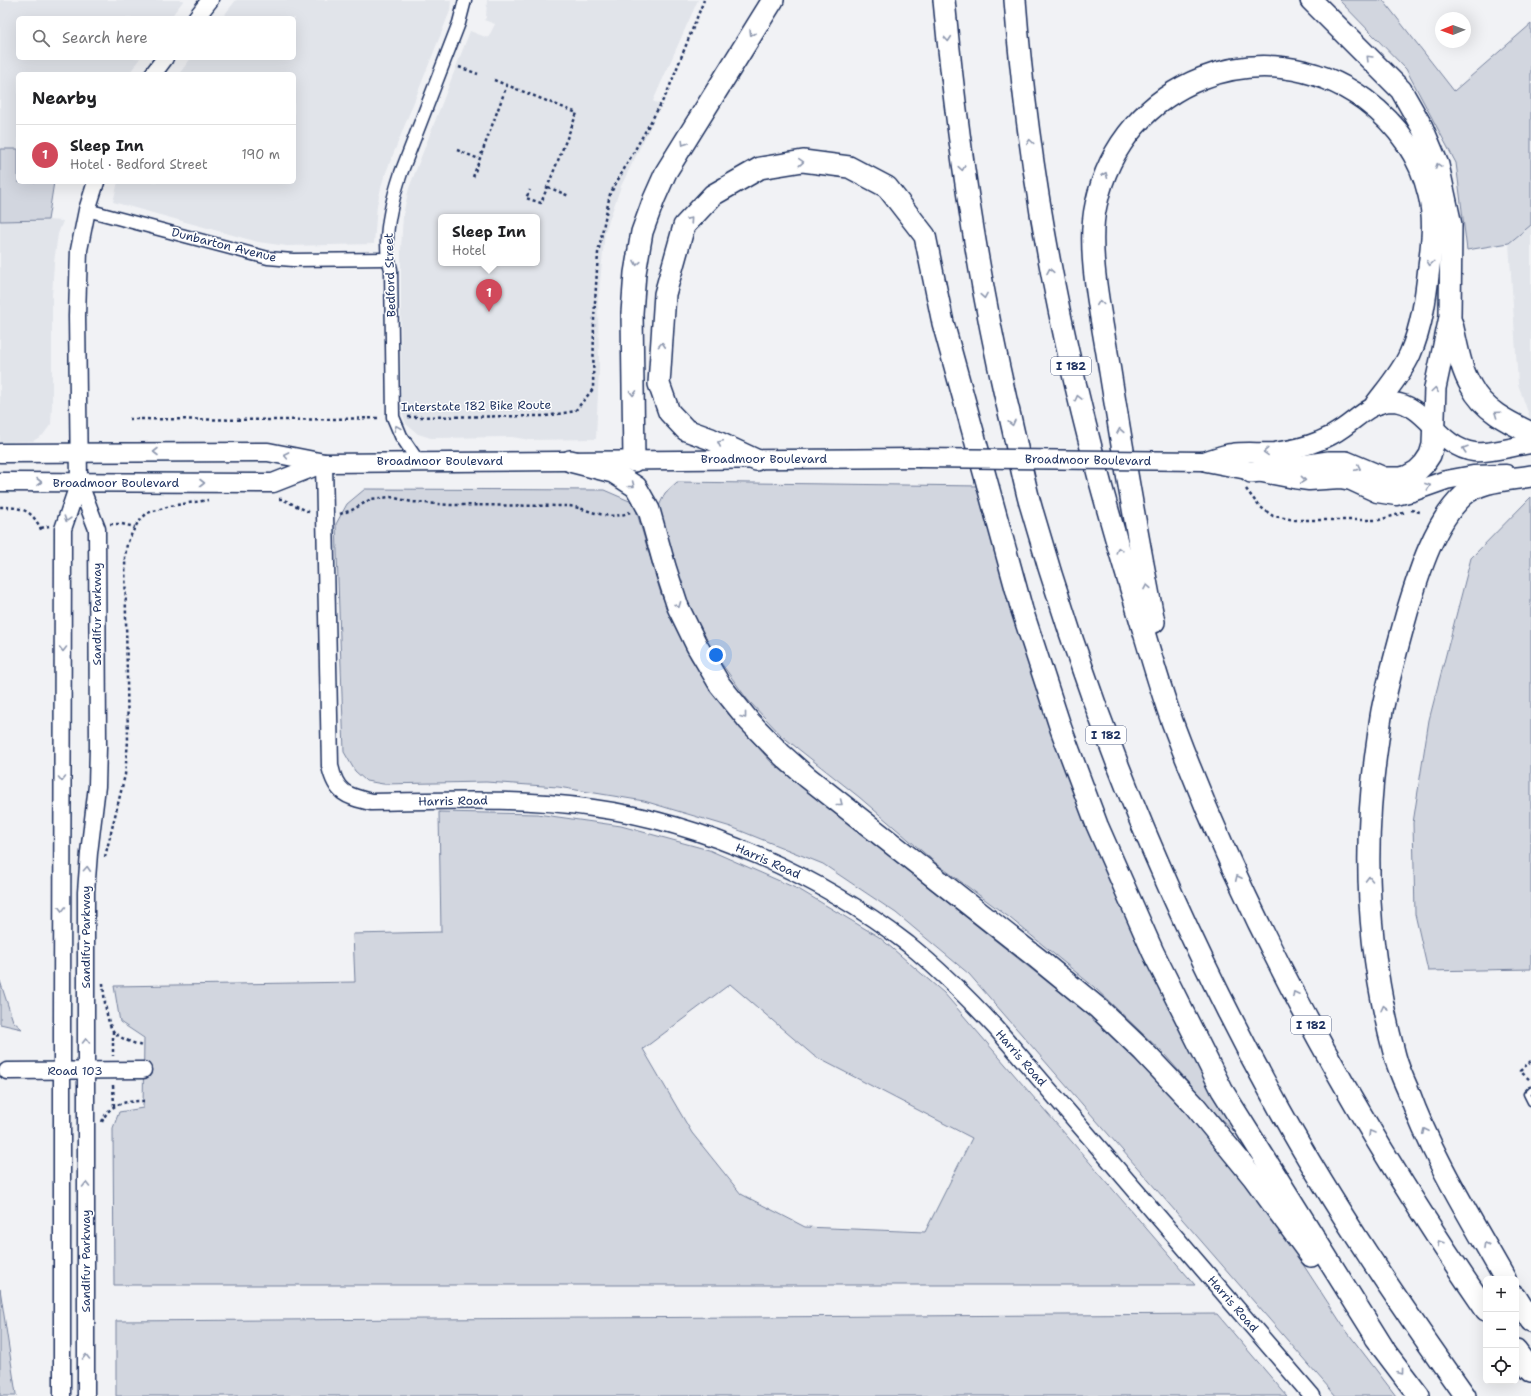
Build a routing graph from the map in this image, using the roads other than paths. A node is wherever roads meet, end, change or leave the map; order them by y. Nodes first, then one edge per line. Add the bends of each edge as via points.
1 (210, 0) edge
2 (465, 0) edge
3 (773, 0) edge
4 (944, 0) edge
5 (1015, 0) edge
6 (1311, 0) edge
7 (198, 16) edge
8 (164, 60) edge
9 (154, 72) edge
10 (95, 184) edge
11 (87, 210) junction
12 (387, 259) junction
13 (1450, 317) junction
14 (1376, 404) junction
15 (1434, 429) junction
16 (1531, 433) edge
17 (1531, 444) edge
18 (79, 452) junction
19 (0, 453) edge
20 (634, 460) junction
21 (756, 460) junction
22 (418, 461) junction
23 (570, 461) junction
24 (1203, 461) junction
25 (324, 462) junction
26 (1531, 476) edge
27 (1247, 479) junction
28 (0, 482) edge
29 (79, 482) junction
30 (1172, 721) junction
31 (62, 1070) junction
32 (86, 1070) junction
33 (143, 1070) dead end
34 (7, 1071) dead end
35 (1531, 1090) edge
36 (1531, 1102) edge
37 (1503, 1276) edge
38 (1519, 1302) edge
39 (1483, 1306) edge
40 (1531, 1321) edge
41 (1384, 1349) junction
42 (1519, 1355) edge
43 (1531, 1371) edge
44 (62, 1396) edge
45 (86, 1396) edge
46 (1312, 1396) edge
47 (1419, 1396) edge
48 (1465, 1396) edge

1 - 7 main road
2 - 12 street, Bedford Street via 459,23 395,192
3 -> 20 highway via 666,172 642,232 632,313
4 -> 48 highway, I 182 via 961,160 990,328 1029,498 1102,724 1166,882 1202,959 1273,1097 1368,1257
30 -> 5 highway, I 182 via 1111,523 1077,395 1037,194 1025,107
13 -> 6 highway via 1451,225 1438,165 1422,127 1401,90
8 - 9 main road
10 - 11 main road, Sandifur Parkway
11 - 12 street, Dunbarton Avenue via 268,258
11 - 18 main road, Sandifur Parkway via 78,250
22 -> 12 street, Bedford Street via 401,436 393,417 391,269
15 -> 13 highway via 1435,388
16 -> 13 highway via 1494,413 1470,386
14 - 15 main road, Broadmoor Boulevard via 1393,402 1408,406 1425,418
14 -> 24 main road, Broadmoor Boulevard via 1319,441 1295,449 1232,453
30 -> 14 highway via 1137,535 1102,324 1093,242 1095,207 1113,154 1139,120 1168,95 1186,84 1219,72 1240,68 1283,67 1306,72 1331,80 1377,109 1397,129 1411,149 1430,196 1433,224 1427,287 1411,353 1398,376
17 -> 15 main road, Broadmoor Boulevard via 1474,452 1446,440
27 -> 15 highway via 1329,462 1346,462 1384,478 1401,478 1417,471 1430,456
18 - 19 main road, Broadmoor Boulevard
25 -> 18 main road, Broadmoor Boulevard via 268,452
18 - 29 main road, Sandifur Parkway
20 - 21 main road, Broadmoor Boulevard
20 - 23 main road, Broadmoor Boulevard
21 - 24 main road, Broadmoor Boulevard, bridge via 918,458
21 -> 41 highway via 686,430 669,412 659,384 665,294 684,226 712,195 760,168 803,161 849,168 887,187 925,236 943,322 1022,610 1061,729 1098,825 1152,952 1222,1090
22 - 23 main road, Broadmoor Boulevard
22 - 25 main road, Broadmoor Boulevard
23 -> 41 highway via 613,472 636,487 649,510 678,606 697,646 720,685 748,721 807,778 1037,958 1098,1008 1143,1051 1195,1106 1253,1177 1319,1268
24 - 27 main road, Broadmoor Boulevard
29 -> 25 main road, Broadmoor Boulevard via 273,483
25 - 46 main road, Harris Road via 330,766 335,783 342,792 353,798 371,802 516,800 634,815 749,852 837,896 908,944 944,974 970,1001
27 -> 26 main road, Broadmoor Boulevard via 1340,479 1351,481 1377,493 1396,496 1473,474
37 -> 26 highway via 1443,1170 1415,1110 1396,1058 1379,986 1370,913 1371,790 1383,707 1422,563 1448,512 1464,495 1481,485
28 -> 29 main road, Broadmoor Boulevard
29 -> 31 main road, Sandifur Parkway via 64,530
32 -> 29 main road, Sandifur Parkway via 86,892 88,853 97,786 98,747 97,528
39 -> 30 highway, I 182 via 1398,1176 1313,1030 1238,878
31 - 32 main road, Road 103
31 - 34 main road, Road 103
31 - 44 main road, Sandifur Parkway
32 - 33 main road, Road 103
45 -> 32 main road, Sandifur Parkway
35 - 36 lane via 1527,1094
38 - 40 highway
41 -> 47 highway
42 - 43 highway

